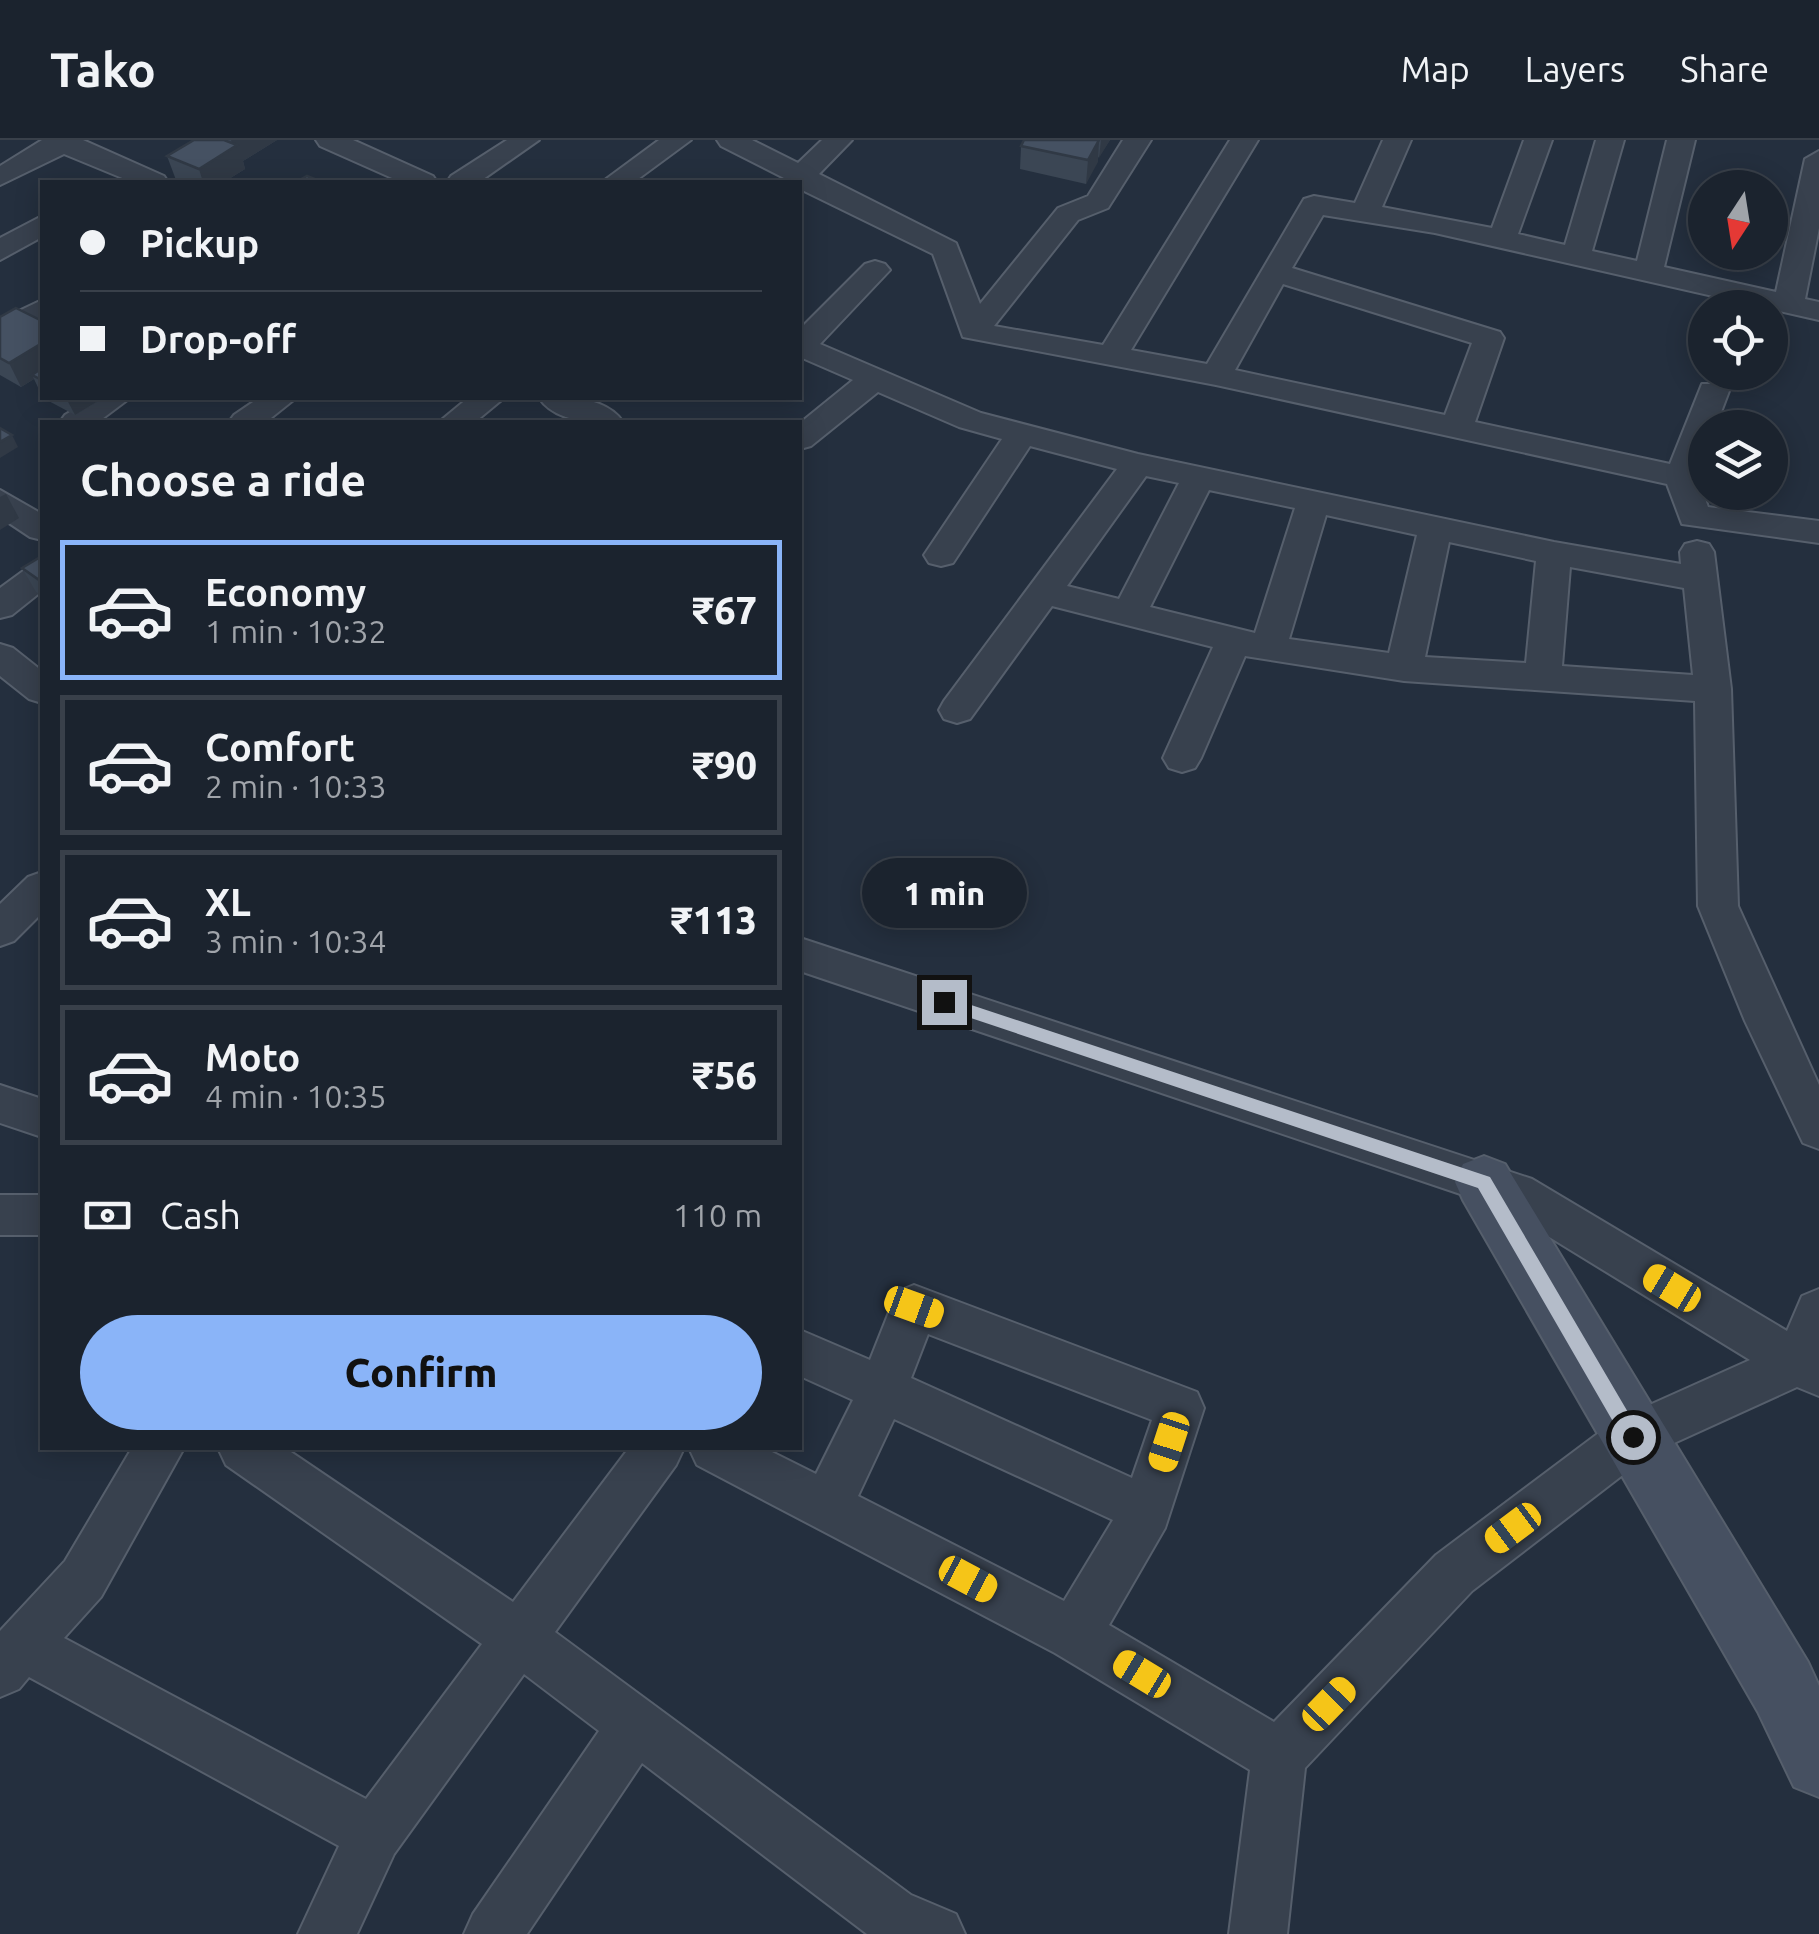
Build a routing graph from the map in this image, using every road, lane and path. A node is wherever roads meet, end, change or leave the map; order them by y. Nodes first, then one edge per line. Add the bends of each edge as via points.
1 (525, 140) edge
2 (677, 140) edge
3 (731, 140) edge
4 (838, 140) edge
5 (1137, 140) edge
6 (1244, 140) edge
7 (1398, 140) edge
8 (1538, 140) edge
9 (1610, 140) edge
10 (1681, 140) edge
11 (63, 141) edge
12 (348, 143) edge
13 (1819, 159) edge
14 (0, 177) edge
15 (132, 179) edge
16 (799, 179) edge
17 (419, 180) edge
18 (464, 180) edge
19 (619, 180) edge
20 (802, 180) edge
21 (1365, 213) junction
22 (40, 226) edge
23 (1810, 232) edge
24 (1502, 239) junction
25 (0, 251) edge
26 (1576, 257) junction
27 (875, 270) dead end
28 (1274, 272) junction
29 (1648, 274) junction
30 (1789, 304) junction
31 (40, 309) edge
32 (1819, 311) edge
33 (974, 331) junction
34 (0, 333) edge
35 (802, 345) edge
36 (802, 346) edge
37 (1112, 356) junction
38 (1216, 376) junction
39 (875, 378) junction
40 (1713, 392) dead end
41 (111, 400) edge
42 (277, 400) edge
43 (485, 400) edge
44 (559, 400) edge
45 (79, 420) edge
46 (248, 420) edge
47 (458, 420) edge
48 (604, 420) edge
49 (1458, 426) junction
50 (1022, 433) junction
51 (802, 437) edge
52 (1138, 464) junction
53 (1680, 477) junction
54 (1198, 479) junction
55 (1314, 500) junction
56 (0, 501) edge
57 (1694, 516) junction
58 (1436, 526) junction
59 (40, 527) edge
60 (1819, 532) edge
61 (1554, 553) junction
62 (941, 555) dead end
63 (40, 576) edge
64 (1699, 578) junction
65 (1041, 591) junction
66 (0, 606) edge
67 (1128, 615) junction
68 (1251, 645) junction
69 (0, 657) edge
70 (1404, 668) junction
71 (1542, 675) junction
72 (40, 688) edge
73 (1713, 689) junction
74 (958, 710) dead end
75 (1182, 758) dead end
76 (40, 890) edge
77 (0, 930) edge
78 (802, 955) edge
79 (0, 1104) edge
80 (40, 1117) edge
81 (1819, 1130) edge
82 (1484, 1182) junction
83 (1819, 1310) edge
84 (802, 1353) edge
85 (1808, 1368) edge
86 (882, 1389) junction
87 (1633, 1437) junction
88 (158, 1450) edge
89 (246, 1450) edge
90 (658, 1450) edge
91 (718, 1450) edge
92 (828, 1506) junction
93 (1147, 1510) junction
94 (1074, 1634) junction
95 (521, 1639) junction
96 (11, 1657) edge
97 (1801, 1693) edge
98 (636, 1725) junction
99 (1279, 1756) junction
100 (1819, 1762) edge
101 (374, 1834) junction
102 (327, 1934) edge
103 (493, 1934) edge
104 (936, 1934) edge
105 (1258, 1934) edge

1 - 18 street
2 - 19 street
3 - 16 street
4 - 16 street
5 - 33 street via 1098,202 1068,214
6 - 37 street
7 - 21 street
8 - 24 street
9 - 26 street
10 - 29 street
11 - 14 street
11 - 15 street
12 - 17 street
13 - 23 street
20 - 33 street via 946,249
21 - 24 street
21 - 28 street via 1314,205
22 - 25 street
23 - 30 street
24 - 26 street
26 - 29 street
27 - 35 street
28 - 38 street
28 - 49 street via 1489,338
29 - 30 street
30 - 32 street
31 - 34 street
33 - 37 street
36 - 39 street
37 - 38 street
38 - 49 street
39 - 50 street via 970,420
39 - 51 street
40 - 53 street
41 - 45 street
42 - 46 street
43 - 47 street
44 - 48 street
49 - 53 street
50 - 52 street
50 - 62 street
52 - 54 street
52 - 65 street
53 - 57 street
54 - 55 street
54 - 67 street
55 - 58 street
55 - 68 street
56 - 59 street
57 - 60 street
57 - 64 street
58 - 61 street
58 - 70 street
61 - 64 street
61 - 71 street
63 - 66 street
64 - 73 street
65 - 67 street
65 - 74 street
67 - 68 street
68 - 70 street
68 - 75 street
69 - 72 street
70 - 71 street
71 - 73 street
73 - 81 street via 1718,906
76 - 77 street
78 - 82 street
79 - 80 street
82 - 85 street via 1516,1193
82 - 87 street
83 - 85 street
84 - 86 street
85 - 87 street
86 - 92 street
86 - 93 street
86 - 93 street via 914,1307 1180,1408
87 - 97 street
87 - 99 street via 1454,1574
88 - 96 street via 83,1580
89 - 95 street
90 - 95 street
91 - 92 street
92 - 94 street
93 - 94 street
94 - 99 street
95 - 98 street
95 - 101 street
96 - 101 street
97 - 100 street
98 - 103 street
98 - 104 street via 892,1917
99 - 105 street
101 - 102 street

